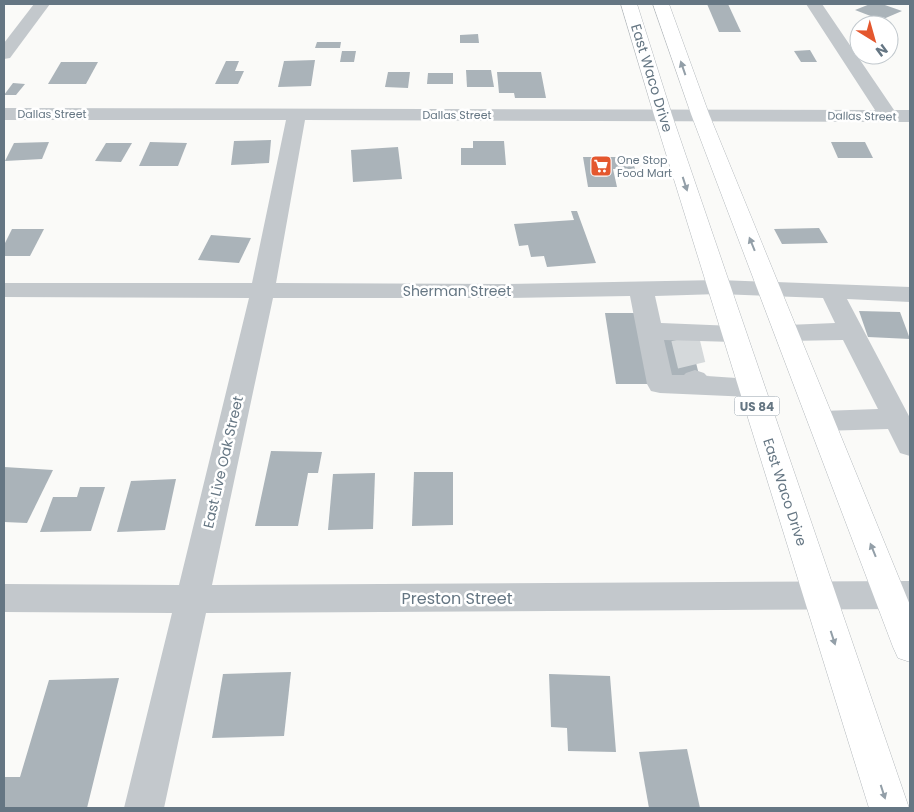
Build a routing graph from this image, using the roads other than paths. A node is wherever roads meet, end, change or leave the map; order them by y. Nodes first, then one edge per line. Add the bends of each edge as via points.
1 (42, 4) edge
2 (629, 4) edge
3 (661, 4) edge
4 (814, 4) edge
5 (4, 54) edge
6 (4, 114) edge
7 (297, 114) junction
8 (700, 114) junction
9 (663, 115) junction
10 (888, 116) junction
11 (910, 116) edge
12 (719, 288) junction
13 (641, 289) junction
14 (770, 289) junction
15 (4, 290) edge
16 (263, 290) junction
17 (831, 292) junction
18 (910, 294) edge
19 (650, 331) junction
20 (852, 332) junction
21 (787, 333) junction
22 (734, 334) junction
23 (751, 388) junction
24 (897, 419) junction
25 (822, 421) junction
26 (910, 446) edge
27 (900, 595) edge
28 (820, 597) junction
29 (4, 598) edge
30 (192, 599) junction
31 (910, 647) edge
32 (144, 808) edge
33 (889, 808) edge

1 - 5 street
2 - 9 main road, East Waco Drive / US 84
8 -> 3 main road
4 - 10 street
6 - 7 street, Dallas Street
7 - 9 street, Dallas Street
7 - 16 street, East Live Oak Street
8 - 9 street, Dallas Street
8 - 10 street, Dallas Street
14 -> 8 main road
9 -> 12 main road, East Waco Drive / US 84
10 - 11 street, Dallas Street
12 - 13 street, Sherman Street
12 - 14 street, Sherman Street
12 - 22 main road, East Waco Drive / US 84
13 - 16 street, Sherman Street
13 - 19 street
14 - 17 street, Sherman Street
14 - 21 main road
15 - 16 street, Sherman Street
16 - 30 street, East Live Oak Street
17 - 18 street, Sherman Street
17 - 20 street
19 - 22 street via 684,336
19 - 23 street via 660,384 696,382
20 - 21 street
20 - 24 street
21 - 25 main road
22 - 23 main road, East Waco Drive / US 84
23 - 28 main road, East Waco Drive / US 84
24 - 25 street
24 - 26 street
27 -> 25 main road
27 - 28 street, Preston Street
27 - 31 main road
28 - 30 street, Preston Street
28 -> 33 main road, East Waco Drive / US 84
29 - 30 street, Preston Street
30 - 32 street, East Live Oak Street

